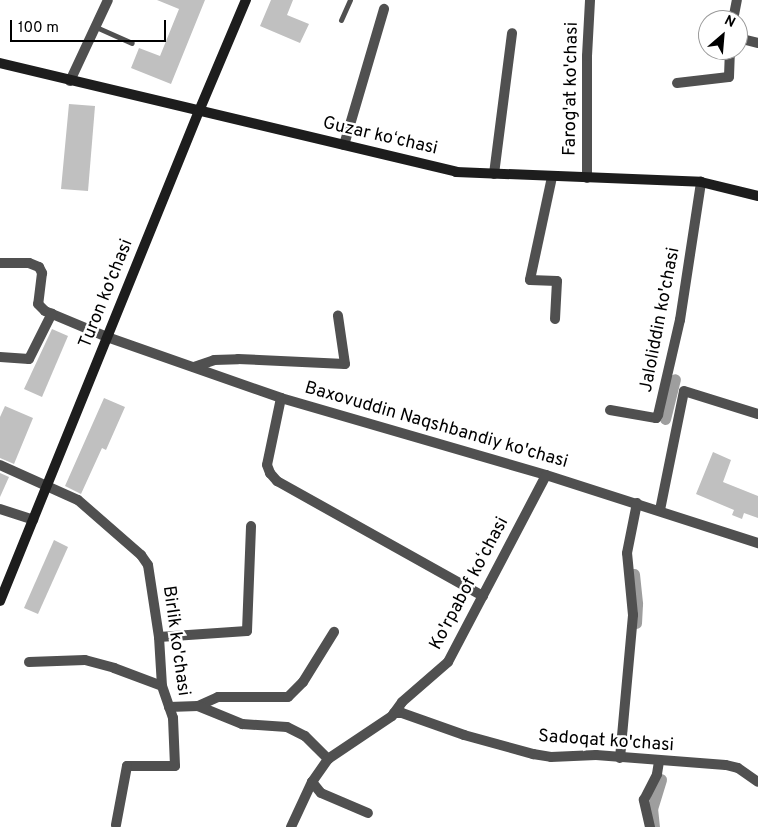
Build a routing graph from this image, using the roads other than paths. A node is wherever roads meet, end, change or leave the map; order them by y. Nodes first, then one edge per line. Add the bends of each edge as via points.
1 (108, 0) edge
2 (246, 0) edge
3 (350, 0) edge
4 (590, 0) edge
5 (384, 9) dead end
6 (341, 20) dead end
7 (95, 26) junction
8 (512, 33) dead end
9 (132, 43) dead end
10 (730, 60) edge
11 (0, 62) edge
12 (70, 81) junction
13 (677, 83) dead end
14 (199, 111) junction
15 (344, 145) junction
16 (494, 174) junction
17 (552, 177) junction
18 (588, 178) junction
19 (701, 182) junction
20 (758, 196) edge
21 (0, 263) edge
22 (52, 313) junction
23 (338, 316) dead end
24 (555, 319) dead end
25 (107, 337) junction
26 (0, 357) edge
27 (194, 367) junction
28 (281, 398) junction
29 (610, 410) dead end
30 (758, 414) edge
31 (0, 465) edge
32 (546, 475) junction
33 (47, 485) junction
34 (637, 503) junction
35 (0, 509) edge
36 (660, 510) junction
37 (33, 520) junction
38 (251, 526) dead end
39 (758, 543) edge
40 (483, 596) junction
41 (0, 601) edge
42 (334, 632) dead end
43 (160, 637) junction
44 (29, 662) dead end
45 (162, 686) junction
46 (198, 706) junction
47 (169, 707) junction
48 (394, 713) junction
49 (620, 758) junction
50 (328, 759) junction
51 (660, 761) junction
52 (312, 782) junction
53 (758, 782) edge
54 (368, 813) dead end
55 (116, 825) dead end
56 (291, 827) edge
57 (650, 827) edge

1 - 7 street
2 - 14 main road, Turon ko'chasi
3 - 6 lane
4 - 18 street, Farog'at ko'chasi
5 - 15 street
7 - 9 lane
7 - 12 street
8 - 16 street
10 - 13 street via 730,77
11 - 12 main road, Guzar koʻchasi
12 - 14 main road, Guzar koʻchasi
14 - 15 main road, Guzar koʻchasi
14 - 25 main road, Turon ko'chasi
15 - 16 main road, Guzar koʻchasi via 456,172
16 - 17 main road, Guzar koʻchasi
17 - 18 main road, Guzar koʻchasi
17 - 24 street via 530,280 557,281
18 - 19 main road, Guzar koʻchasi
19 - 20 main road, Guzar koʻchasi
19 - 29 street, Jaloliddin ko'chasi via 680,320 658,415 656,418
21 - 22 street via 29,262 40,267 38,304
22 - 25 street, Baxovuddin Naqshbandiy ko'chasi
22 - 26 street via 29,359
23 - 27 street via 345,364 238,359 214,360
25 - 27 street, Baxovuddin Naqshbandiy ko'chasi
25 - 33 main road, Turon ko'chasi
27 - 28 street, Baxovuddin Naqshbandiy ko'chasi
28 - 32 street, Baxovuddin Naqshbandiy ko'chasi
28 - 40 street via 268,464 270,474
30 - 36 street, Jaloliddin ko'chasi via 684,391
31 - 33 street, Birlik ko'chasi
32 - 34 street, Baxovuddin Naqshbandiy ko'chasi
32 - 40 street, Ko'rpabof koʻchasi
33 - 37 main road, Turon ko'chasi
33 - 43 street, Birlik ko'chasi via 86,506 148,565
34 - 36 street, Baxovuddin Naqshbandiy ko'chasi
34 - 49 street via 627,553 633,615
35 - 37 street
36 - 39 street, Baxovuddin Naqshbandiy ko'chasi
37 - 41 main road, Turon ko'chasi
38 - 43 street via 246,631
40 - 48 street, Ko'rpabof koʻchasi via 448,662 402,702
42 - 46 street via 303,682 288,696 218,697
43 - 45 street, Birlik ko'chasi
44 - 45 street via 86,660
45 - 47 street, Birlik ko'chasi
46 - 47 street, Birlik ko'chasi
46 - 50 street, Birlik ko'chasi via 242,724 287,727 305,736
47 - 55 street via 173,718 175,766 127,766
48 - 49 street, Sadoqat ko'chasi via 533,754
48 - 50 street, Ko'rpabof koʻchasi
49 - 51 street, Sadoqat ko'chasi
50 - 52 street, Ko'rpabof koʻchasi
51 - 53 street, Sadoqat ko'chasi via 726,765 738,768
51 - 57 street via 644,800
52 - 54 street via 321,793
52 - 56 street, Ko'rpabof koʻchasi

